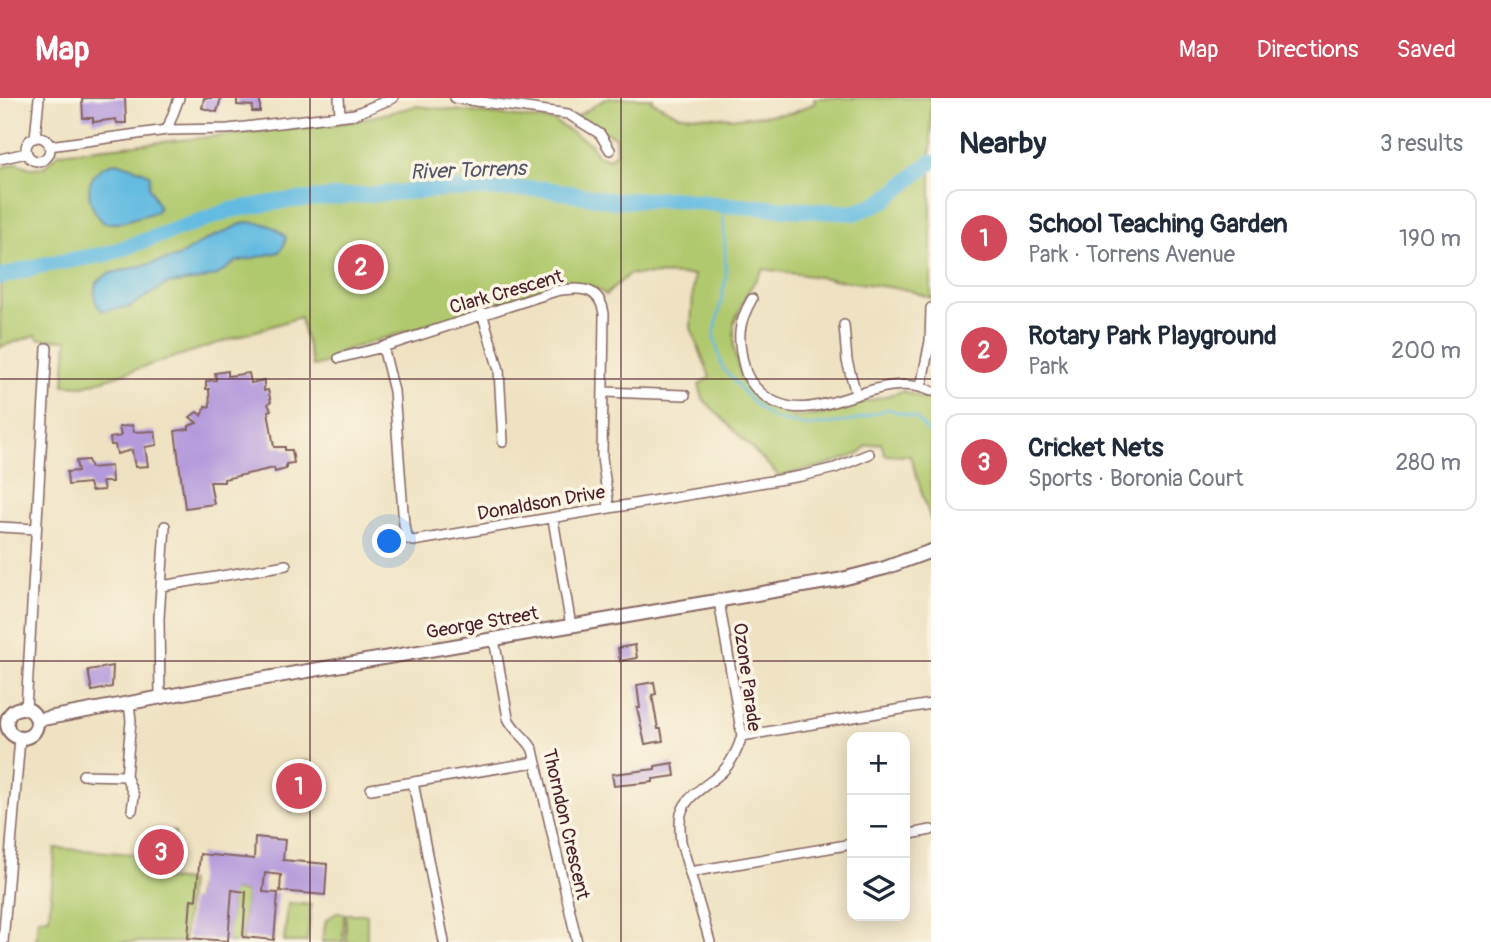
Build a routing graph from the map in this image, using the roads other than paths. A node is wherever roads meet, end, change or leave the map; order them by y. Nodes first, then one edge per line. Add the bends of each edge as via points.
1 (40, 98) edge
2 (179, 98) edge
3 (339, 98) edge
4 (393, 98) edge
5 (455, 98) edge
6 (340, 115) junction
7 (167, 130) junction
8 (35, 138) junction
9 (49, 146) junction
10 (610, 150) dead end
11 (26, 153) junction
12 (0, 159) edge
13 (752, 299) dead end
14 (931, 308) edge
15 (481, 313) junction
16 (844, 326) dead end
17 (383, 347) junction
18 (47, 348) dead end
19 (340, 358) dead end
20 (921, 387) junction
21 (931, 391) edge
22 (604, 392) junction
23 (856, 394) junction
24 (685, 395) dead end
25 (503, 442) dead end
26 (869, 454) dead end
27 (609, 507) junction
28 (553, 519) junction
29 (165, 526) dead end
30 (0, 527) edge
31 (36, 529) junction
32 (931, 551) edge
33 (286, 565) dead end
34 (162, 586) junction
35 (719, 601) junction
36 (571, 626) junction
37 (494, 639) junction
38 (160, 697) junction
39 (129, 703) junction
40 (931, 704) edge
41 (26, 709) junction
42 (37, 720) junction
43 (4, 725) edge
44 (742, 736) junction
45 (20, 738) junction
46 (536, 762) junction
47 (83, 775) dead end
48 (126, 776) junction
49 (413, 782) junction
50 (371, 789) dead end
51 (132, 810) dead end
52 (931, 830) edge
53 (910, 834) edge
54 (847, 845) edge
55 (5, 854) edge
56 (690, 872) junction
57 (3, 942) edge
58 (443, 942) edge
59 (577, 942) edge
60 (710, 942) edge

1 - 8 street
2 - 7 street
3 - 6 street
4 - 6 street via 355,114
5 - 10 street via 568,114 600,134
6 - 7 street via 228,129
7 - 9 street
8 - 9 street
8 - 11 street via 27,144
9 - 11 street via 47,156 40,160
11 - 12 street
13 - 23 street via 741,317 740,339 744,369 756,388 776,402 802,408
14 - 20 street
15 - 17 street, Clark Crescent
15 - 22 street, Clark Crescent via 556,291 592,292 599,297 604,314
15 - 25 street via 499,370
16 - 23 street
17 - 19 street, Clark Crescent
17 - 28 street, Donaldson Drive via 394,391 408,539
18 - 31 street
20 - 21 street
20 - 23 street via 887,386
22 - 24 street
22 - 27 street, Clark Crescent via 602,458
26 - 27 street, Donaldson Drive via 801,476
27 - 28 street, Donaldson Drive
28 - 36 street
29 - 34 street
30 - 31 street
31 - 41 street
32 - 35 street, George Street via 864,575
33 - 34 street
34 - 38 street
35 - 36 street, George Street
35 - 44 street, Ozone Parade
36 - 37 street, George Street
37 - 38 street, George Street
37 - 46 street, Thorndon Crescent via 511,724 530,743
38 - 39 street, George Street
39 - 42 street, George Street
39 - 48 street
40 - 44 street
41 - 42 street
41 - 43 street via 10,714
42 - 45 street via 32,734
43 - 45 street
44 - 56 street, Ozone Parade via 732,760 682,810 681,842
45 - 55 street
46 - 49 street
46 - 59 street, Thorndon Crescent
47 - 48 street
48 - 51 street via 134,796
49 - 50 street
49 - 58 street
52 - 53 street
54 - 56 street
55 - 57 street
56 - 60 street, Ozone Parade

